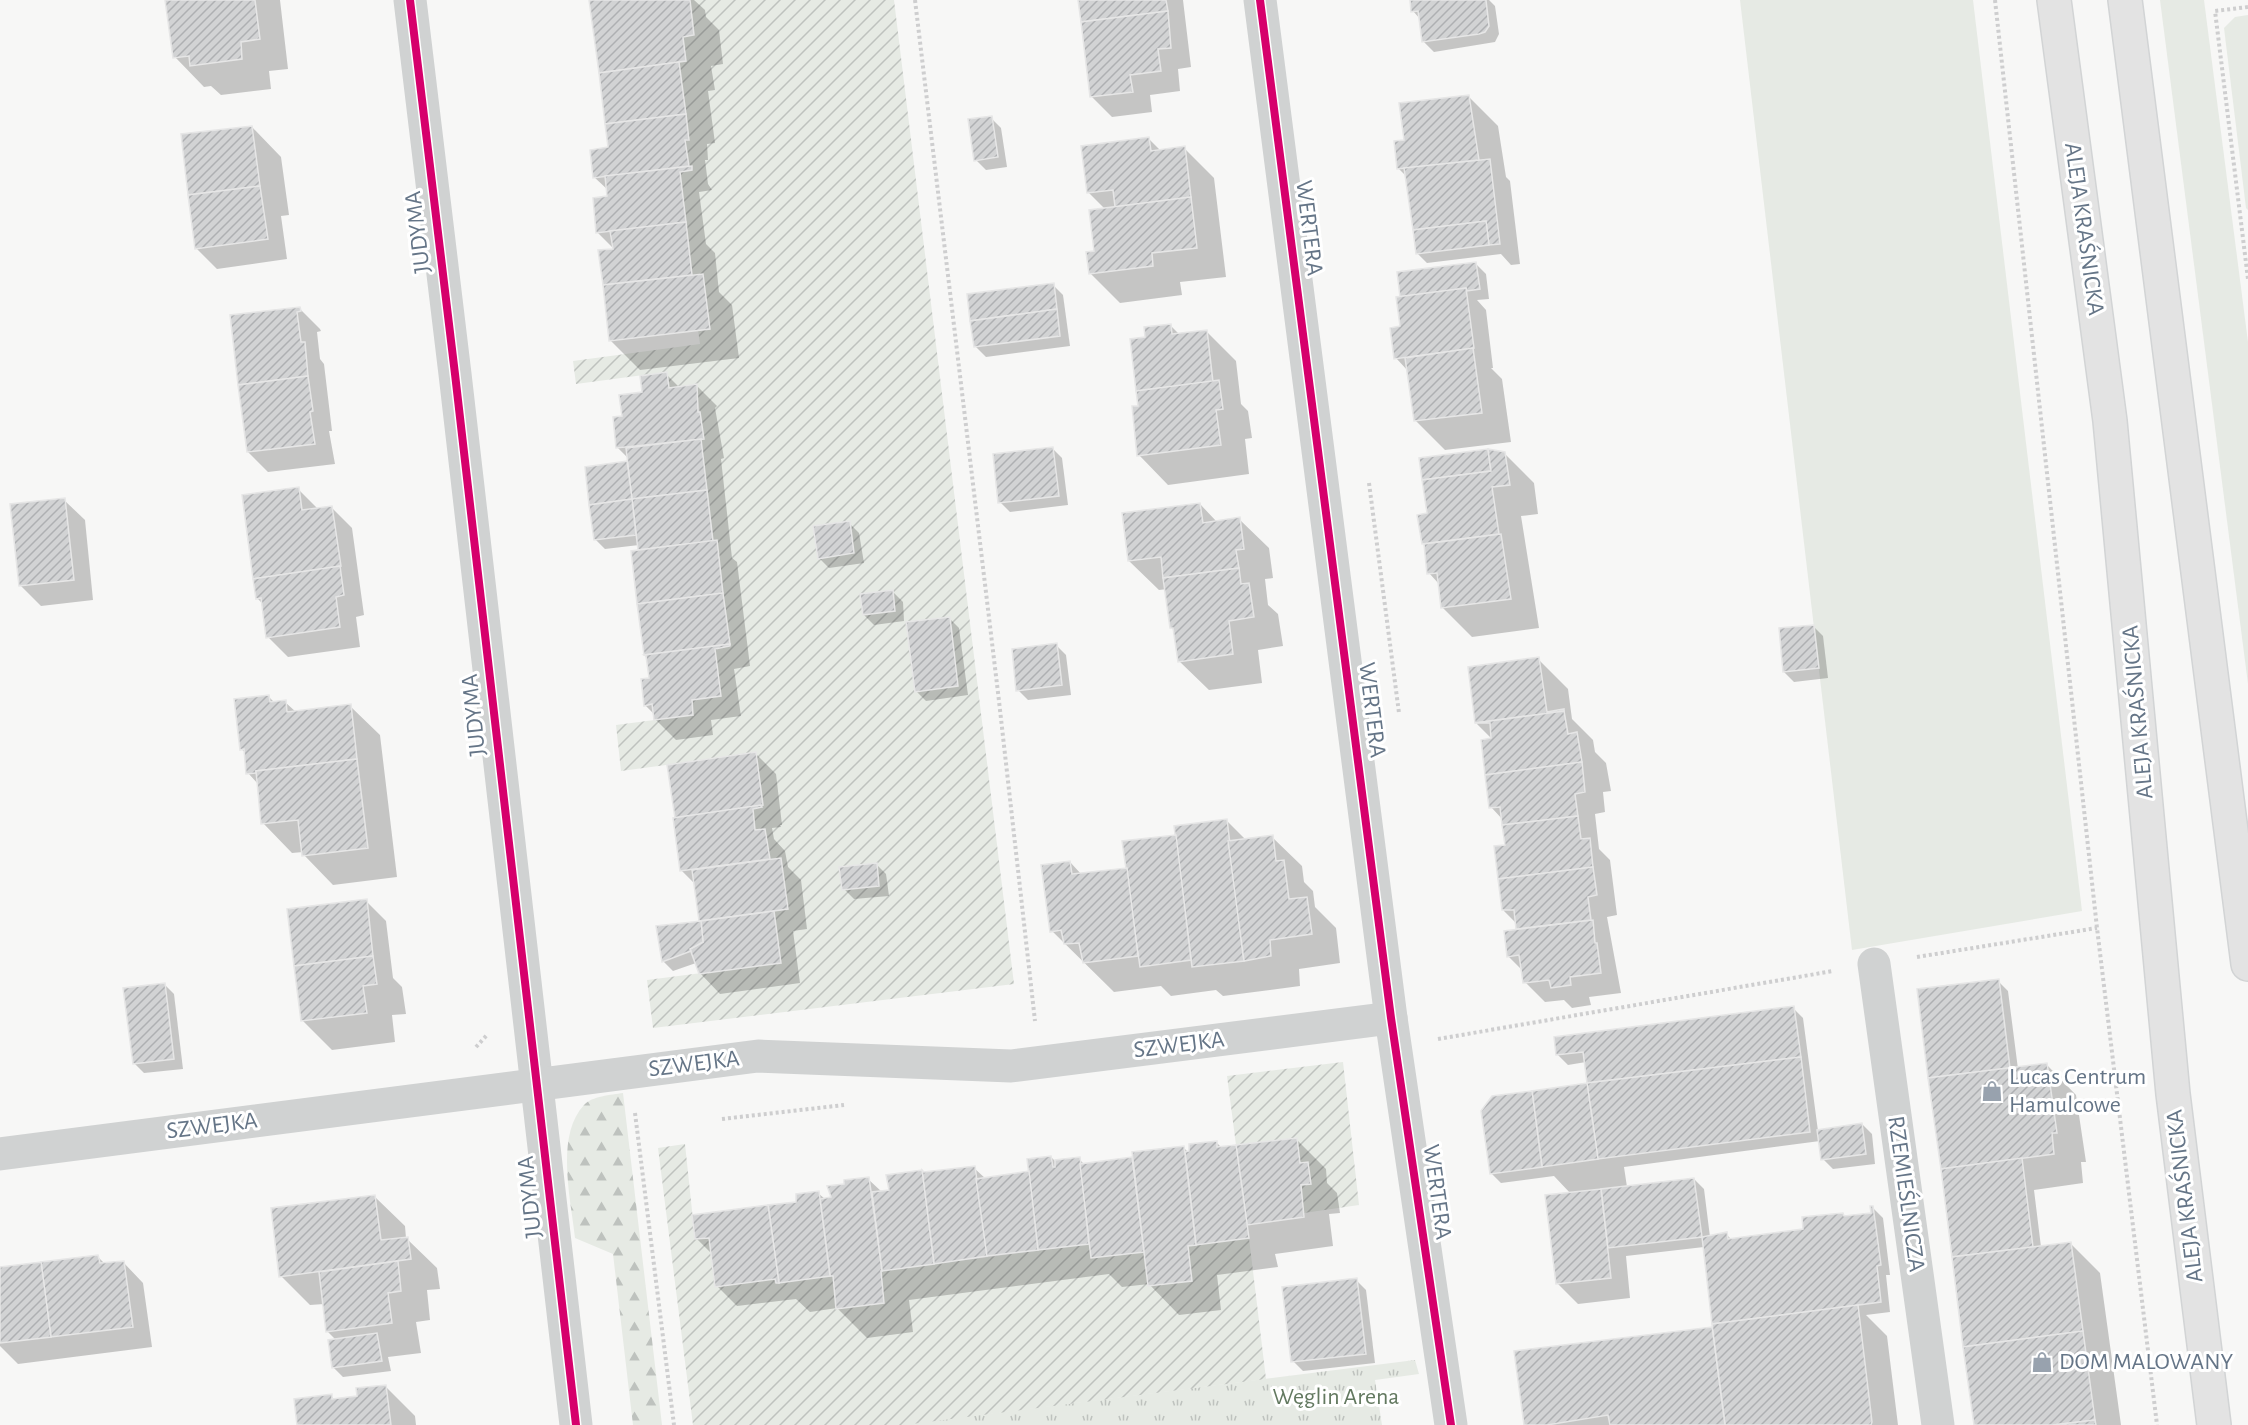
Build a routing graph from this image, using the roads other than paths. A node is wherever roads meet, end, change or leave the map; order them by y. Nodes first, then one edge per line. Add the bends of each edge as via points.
1 (410, 0) edge
2 (1260, 0) edge
3 (2054, 0) edge
4 (2125, 0) edge
5 (1874, 964) road end
6 (2248, 964) edge
7 (1391, 1018) junction
8 (537, 1084) junction
9 (0, 1154) edge
10 (576, 1425) edge
11 (1451, 1425) edge
12 (1938, 1425) edge
13 (2214, 1425) edge

1 - 8 street, JUDYMA
2 - 7 street, WERTERA
3 - 13 main road, ALEJA KRAŚNICKA via 2110,421 2173,1094
4 - 6 main road
5 - 12 street, RZEMIEŚLNICZA
7 - 8 street, SZWEJKA via 1011,1066 758,1056
7 - 11 street, WERTERA
8 - 9 street, SZWEJKA
8 - 10 street, JUDYMA

